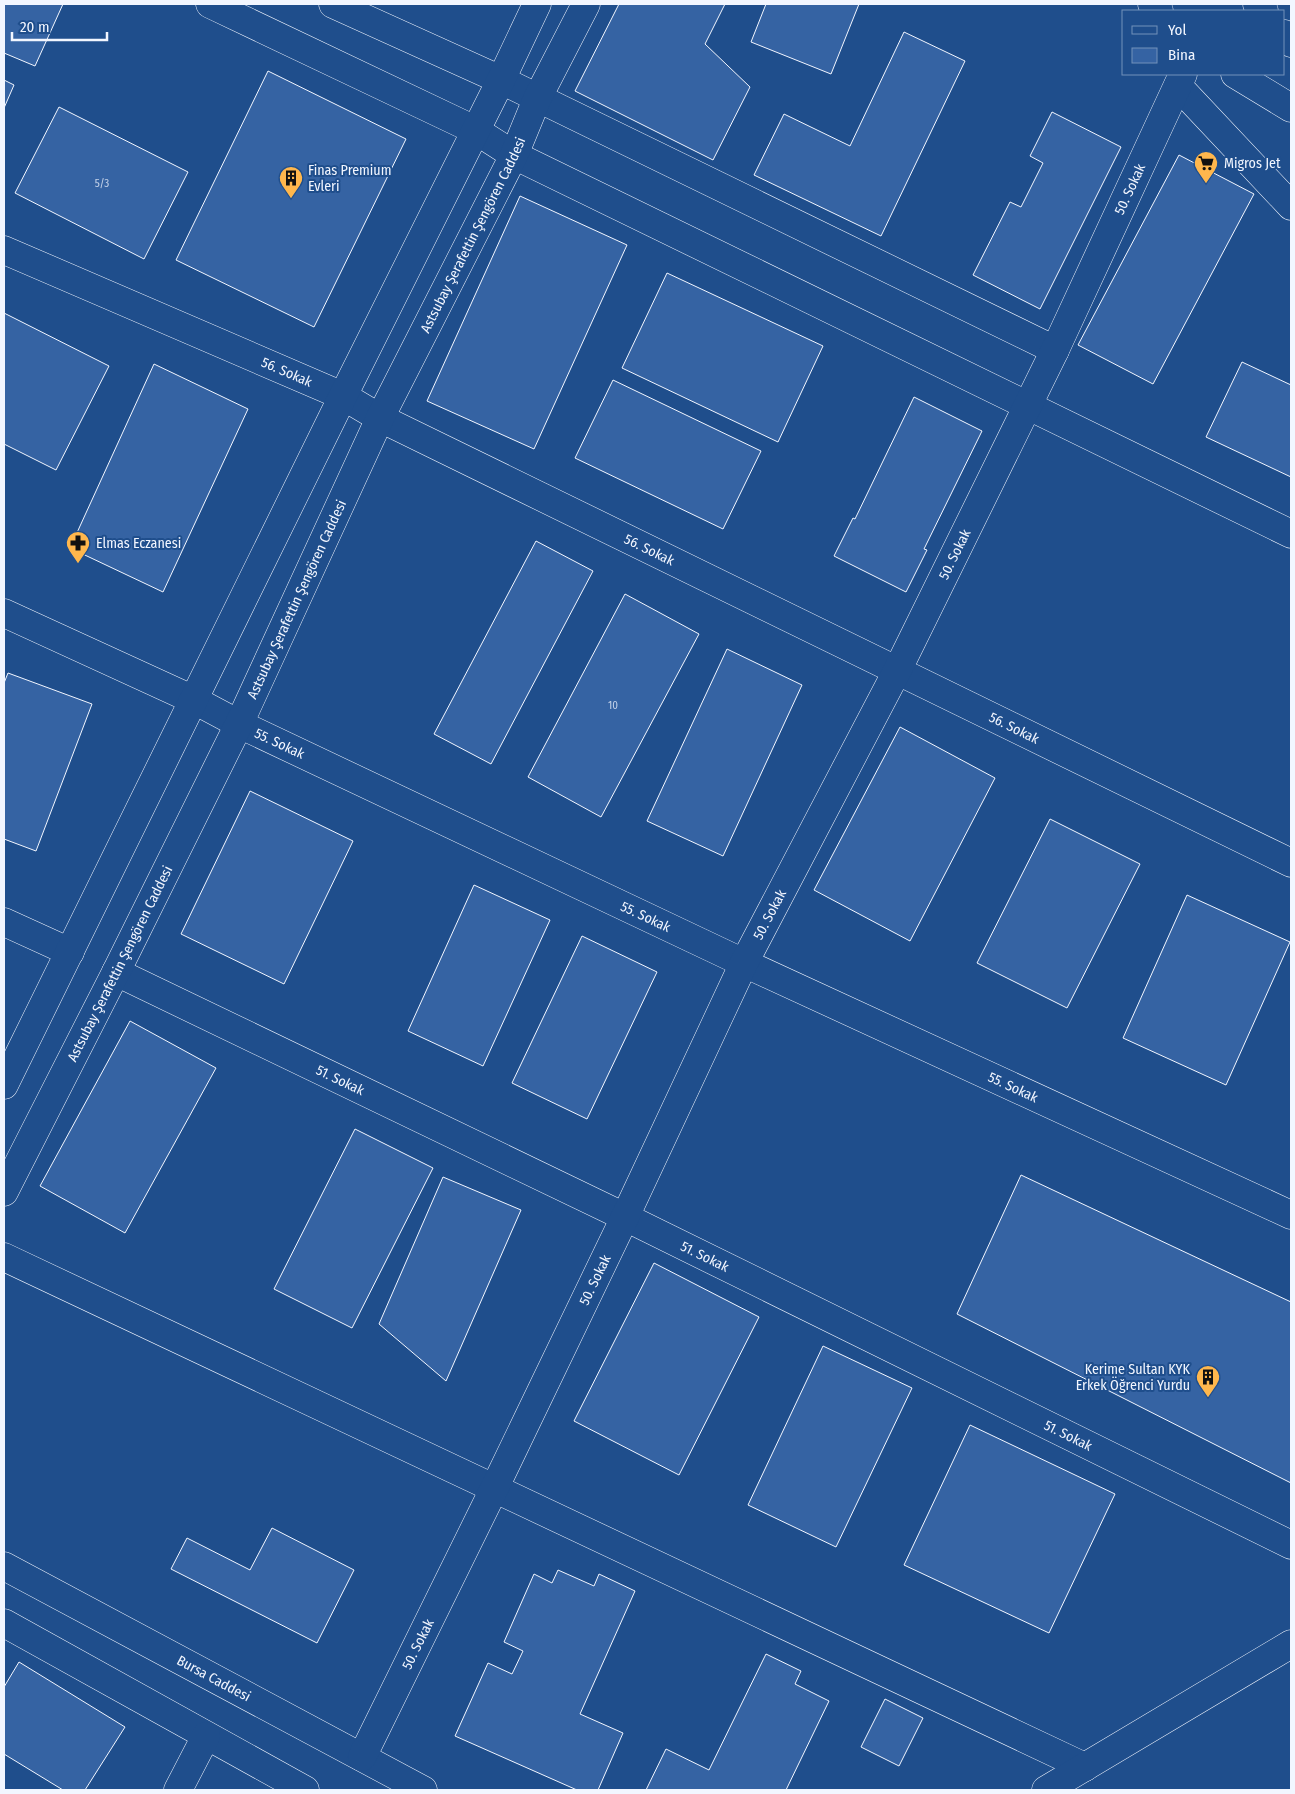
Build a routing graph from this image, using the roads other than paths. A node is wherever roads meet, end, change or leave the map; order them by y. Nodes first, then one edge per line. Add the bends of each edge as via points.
1 (210, 4) edge
2 (333, 4) edge
3 (537, 4) edge
4 (586, 4) edge
5 (1237, 75) edge
6 (501, 80) junction
7 (1181, 80) edge
8 (537, 99) junction
9 (1291, 108) edge
10 (476, 130) junction
11 (514, 155) junction
12 (1291, 206) edge
13 (4, 250) edge
14 (1055, 350) junction
15 (343, 396) junction
16 (1026, 405) junction
17 (380, 418) junction
18 (1291, 534) edge
19 (4, 613) edge
20 (897, 671) junction
21 (194, 700) junction
22 (239, 724) junction
23 (1291, 863) edge
24 (4, 922) edge
25 (70, 952) junction
26 (744, 963) junction
27 (116, 972) junction
28 (4, 1085) edge
29 (4, 1192) edge
30 (1291, 1215) edge
31 (625, 1217) junction
32 (4, 1257) edge
33 (495, 1487) junction
34 (1291, 1545) edge
35 (4, 1566) edge
36 (4, 1623) edge
37 (1291, 1644) edge
38 (206, 1736) junction
39 (362, 1757) junction
40 (1085, 1767) junction
41 (178, 1790) edge
42 (305, 1790) edge
43 (422, 1790) edge
44 (1046, 1790) edge

1 - 10 main road
2 - 6 main road
3 - 6 main road
4 - 8 main road, Astsubay Şerafettin Şengören Caddesi
5 - 9 main road
6 - 8 main road
6 - 10 main road
7 - 12 main road
7 - 14 main road, 50. Sokak
8 - 11 main road, Astsubay Şerafettin Şengören Caddesi
8 - 14 main road
10 - 11 main road
10 - 15 main road
11 - 16 main road
11 - 17 main road, Astsubay Şerafettin Şengören Caddesi
13 - 15 main road, 56. Sokak
14 - 16 main road, 50. Sokak
15 - 17 main road, 56. Sokak
15 - 21 main road
16 - 18 main road
16 - 20 main road, 50. Sokak
17 - 20 main road, 56. Sokak
17 - 22 main road, Astsubay Şerafettin Şengören Caddesi
19 - 21 main road, 55. Sokak
20 - 23 main road, 56. Sokak
20 - 26 main road, 50. Sokak
21 - 22 main road, 55. Sokak
21 - 25 main road
22 - 26 main road, 55. Sokak
22 - 27 main road, Astsubay Şerafettin Şengören Caddesi
24 - 25 main road
25 - 28 main road
26 - 30 main road, 55. Sokak
26 - 31 main road, 50. Sokak
27 - 29 main road, Astsubay Şerafettin Şengören Caddesi
27 - 31 main road, 51. Sokak
31 - 33 main road, 50. Sokak
31 - 34 main road, 51. Sokak
32 - 33 main road
33 - 39 main road, 50. Sokak
33 - 40 main road
35 - 39 main road, Bursa Caddesi
36 - 38 main road
37 - 40 main road
38 - 41 main road
38 - 42 main road
39 - 43 main road, Bursa Caddesi
40 - 44 main road

